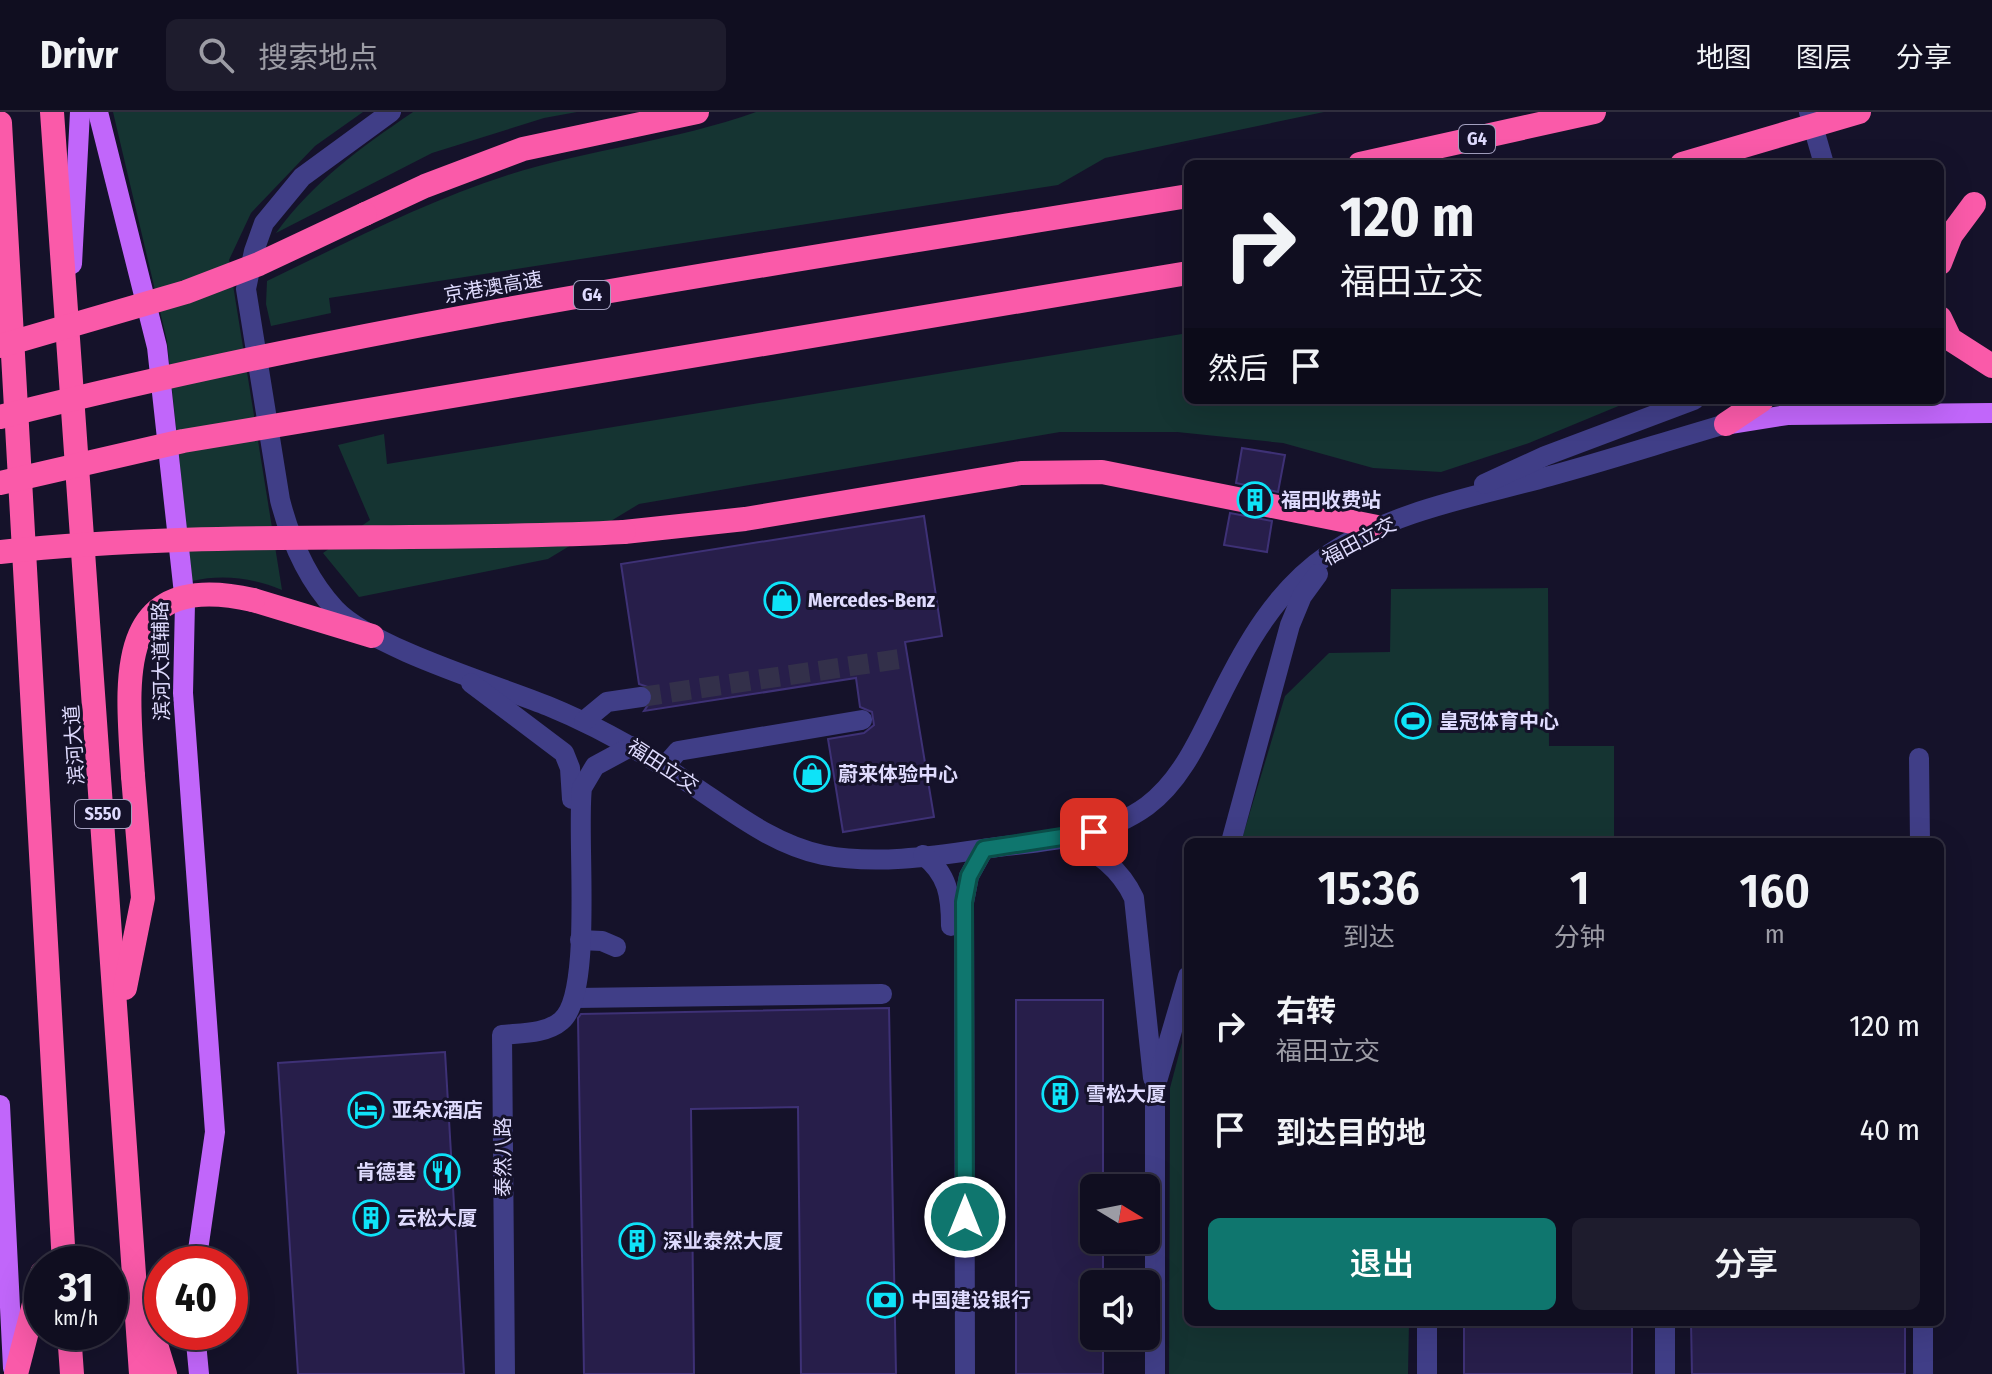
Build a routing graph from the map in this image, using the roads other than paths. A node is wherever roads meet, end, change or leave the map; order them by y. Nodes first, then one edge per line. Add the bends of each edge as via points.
1 (52, 112) edge
2 (80, 112) edge
3 (98, 112) edge
4 (391, 112) edge
5 (697, 112) edge
6 (1594, 112) edge
7 (1809, 112) edge
8 (1859, 112) edge
9 (0, 123) edge
10 (1378, 160) edge
11 (1696, 160) edge
12 (1823, 160) edge
13 (1184, 197) edge
14 (1983, 199) edge
15 (1944, 225) edge
16 (1944, 253) edge
17 (1184, 274) edge
18 (0, 294) edge
19 (1944, 326) edge
20 (67, 348) junction
21 (7, 352) edge
22 (1992, 366) edge
23 (1683, 404) edge
24 (1756, 404) edge
25 (1992, 413) edge
26 (0, 417) edge
27 (1726, 424) junction
28 (0, 483) edge
29 (1429, 509) junction
30 (1377, 527) junction
31 (1348, 543) junction
32 (0, 552) edge
33 (372, 636) junction
34 (452, 668) junction
35 (641, 697) tunnel mouth
36 (862, 720) dead end
37 (584, 721) junction
38 (632, 746) junction
39 (1919, 758) dead end
40 (664, 767) junction
41 (1068, 838) junction
42 (1232, 838) edge
43 (1920, 838) edge
44 (984, 849) junction
45 (923, 855) junction
46 (580, 940) junction
47 (616, 947) dead end
48 (882, 994) dead end
49 (575, 996) junction
50 (1184, 1000) edge
51 (119, 1017) junction
52 (1178, 1036) edge
53 (1155, 1088) junction
54 (0, 1105) edge
55 (60, 1202) junction
56 (49, 1246) edge
57 (63, 1246) edge
58 (199, 1246) edge
59 (136, 1281) junction
60 (1427, 1326) edge
61 (1665, 1326) edge
62 (1923, 1326) edge
63 (24, 1338) edge
64 (70, 1350) edge
65 (197, 1350) edge
66 (14, 1374) edge
67 (72, 1374) edge
68 (141, 1374) edge
69 (165, 1374) edge
70 (199, 1374) edge
71 (505, 1374) edge
72 (953, 1374) edge
73 (965, 1374) edge
74 (1155, 1374) edge
75 (1427, 1374) edge
76 (1665, 1374) edge
77 (1923, 1374) edge

1 - 20 highway, 滨河大道 / S550
2 - 20 main road
3 - 58 main road, 滨河大道辅路 via 155,337 185,603 183,693 215,1132
4 - 33 street, 福田立交 via 302,177 280,200 264,223 246,289 289,532 333,608
5 - 21 highway, bridge via 523,149 425,186 259,264
6 - 10 highway, G4
7 - 12 street
8 - 11 highway, bridge
9 - 21 highway, 滨河大道
13 - 26 highway, 京港澳高速 / G4, bridge via 446,319 238,360
14 - 15 highway
14 - 16 highway via 1951,235
17 - 28 highway, bridge via 183,441
18 - 21 highway
19 - 22 highway via 1950,339
20 - 51 highway, 滨河大道 / S550
21 - 55 highway, 滨河大道
23 - 29 street, 福田立交 via 1545,456
24 - 27 highway
25 - 27 main road via 1787,415
27 - 29 street, 福田立交
29 - 30 street, 福田立交
30 - 31 street, 福田立交
30 - 32 highway, bridge via 1102,472 1058,470 745,519 624,532 131,540
31 - 41 street, 福田立交 via 1311,568 1264,619 1168,787 1122,820
31 - 42 street via 1314,579 1296,611
33 - 34 street, 福田立交
33 - 51 highway, bridge via 228,594 194,595 160,609 137,637 128,679 143,898
34 - 37 street, 福田立交
34 - 49 street via 560,750 569,763
35 - 37 street via 607,702
36 - 40 street via 678,751
37 - 38 street, 福田立交
38 - 40 street, 福田立交
38 - 46 street via 600,762 584,781
39 - 43 street
40 - 45 street, 福田立交 via 823,855
41 - 44 street, 福田立交
41 - 53 street via 1105,859 1134,898
44 - 45 street, 福田立交
44 - 73 street via 969,876 964,902
45 - 72 street via 944,877 951,908
46 - 47 street
46 - 49 street
48 - 49 street
49 - 71 street, 泰然八路 via 567,1016 555,1026 502,1035
50 - 52 street
51 - 59 highway, 滨河大道 / S550
52 - 53 street
53 - 74 street
54 - 66 main road
55 - 56 highway
55 - 57 highway, 滨河大道
59 - 68 highway, 滨河大道 / S550
59 - 69 highway
60 - 75 street
61 - 76 street
62 - 77 street
63 - 66 highway
64 - 67 highway
65 - 70 main road

